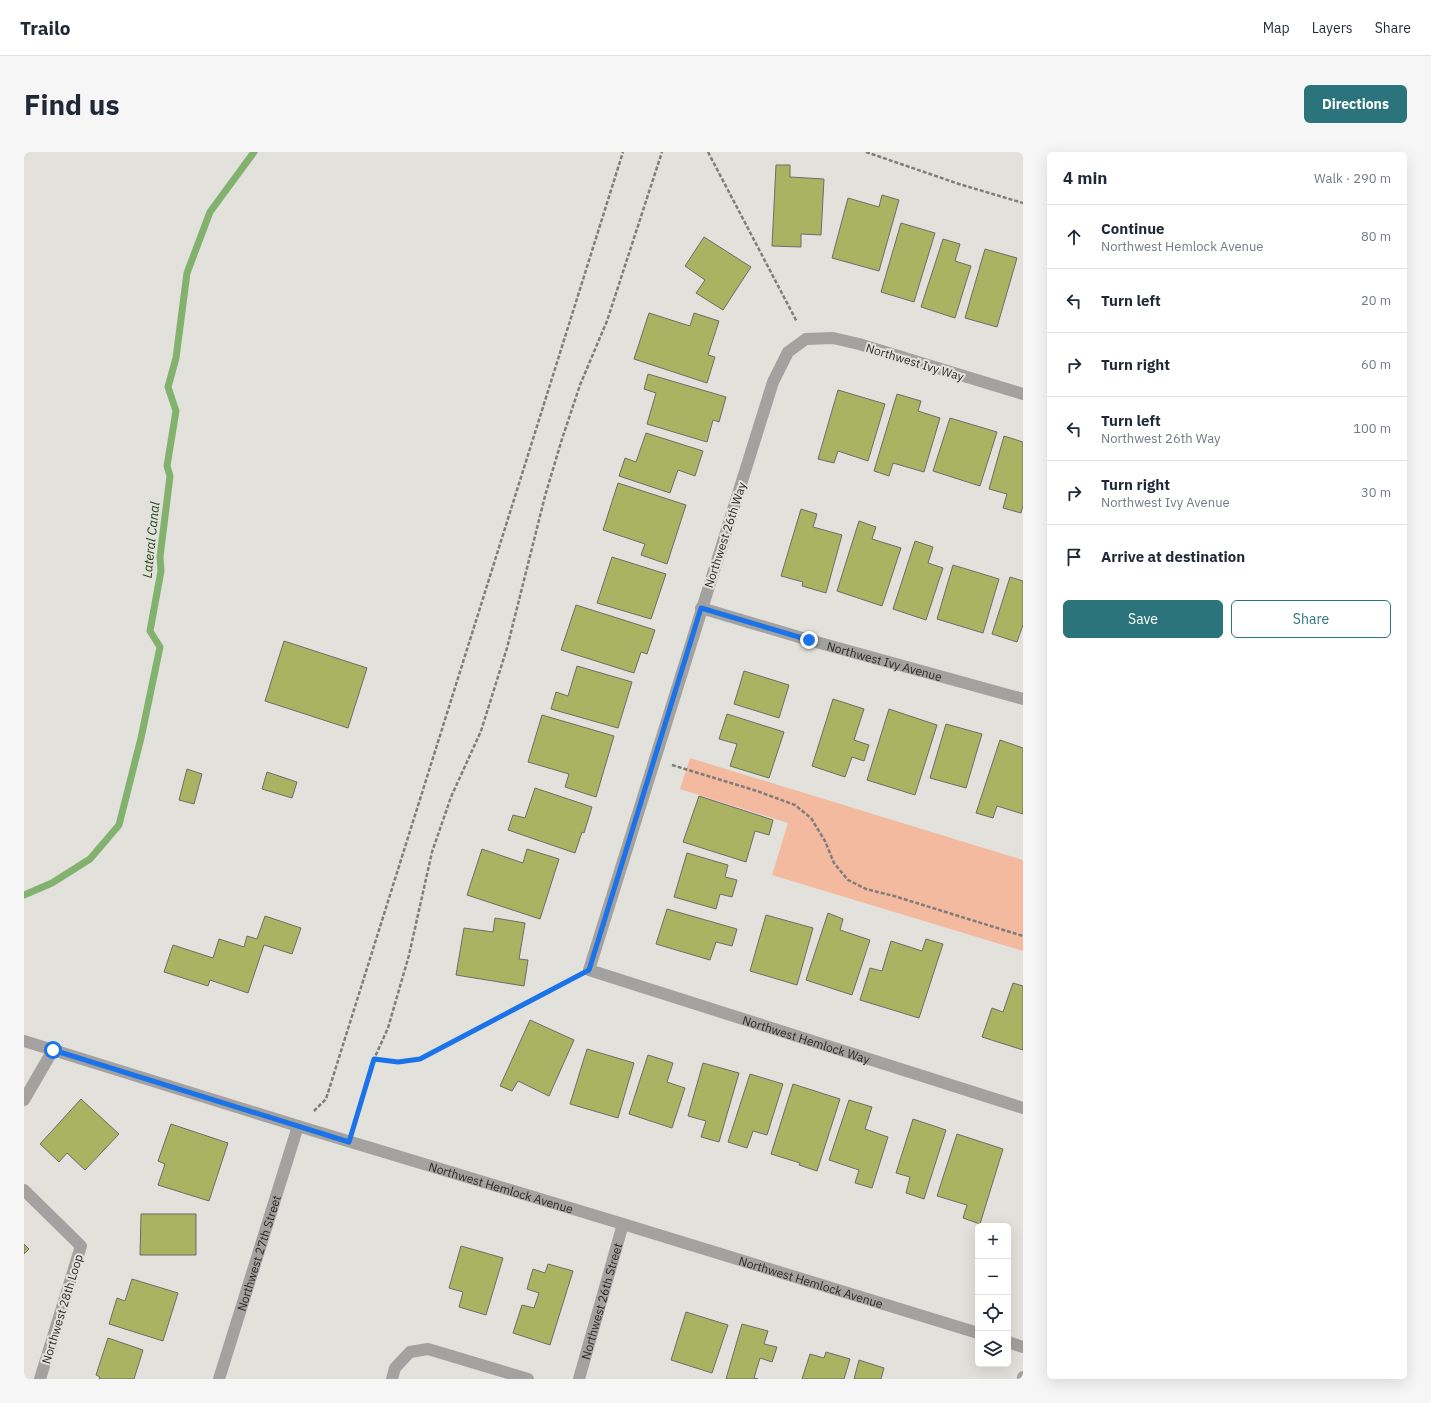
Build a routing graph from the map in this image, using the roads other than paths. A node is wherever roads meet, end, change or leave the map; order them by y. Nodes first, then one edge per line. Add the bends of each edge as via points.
1 (806, 339) joint
2 (1023, 394) edge
3 (701, 608) junction
4 (1023, 699) edge
5 (589, 970) joint
6 (24, 1041) edge
7 (53, 1050) junction
8 (24, 1100) edge
9 (1023, 1108) edge
10 (298, 1126) junction
11 (24, 1190) edge
12 (623, 1224) junction
13 (975, 1332) edge
14 (1011, 1343) edge
15 (1023, 1347) edge
16 (40, 1379) edge
17 (219, 1379) edge
18 (392, 1379) edge
19 (528, 1379) edge
20 (579, 1379) edge

1 - 2 street, Northwest Ivy Way via 833,338 858,344
1 - 3 street, Northwest 26th Way via 788,352 772,382
3 - 4 street, Northwest Ivy Avenue
3 - 5 street, Northwest 26th Way
5 - 9 street, Northwest Hemlock Way
6 - 7 street, Northwest Hemlock Avenue
7 - 8 street
7 - 10 street, Northwest Hemlock Avenue
10 - 12 street, Northwest Hemlock Avenue
10 - 17 street, Northwest 27th Street
11 - 16 street, Northwest 28th Loop via 81,1246
12 - 13 street, Northwest Hemlock Avenue
12 - 20 street, Northwest 26th Street
14 - 15 street
18 - 19 street via 395,1368 410,1352 428,1349

